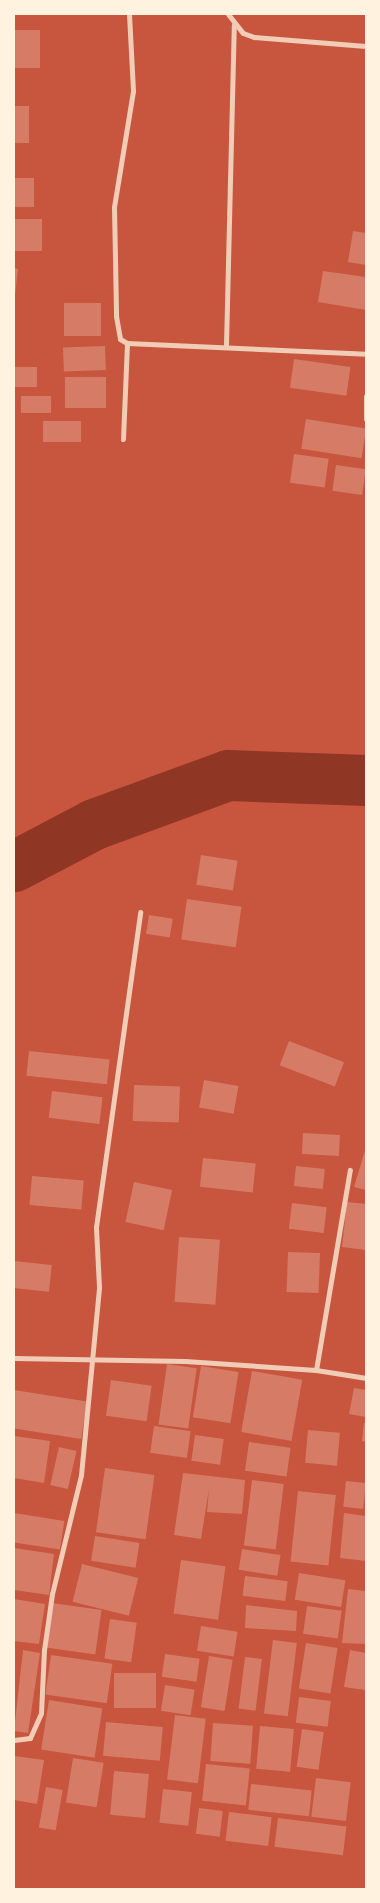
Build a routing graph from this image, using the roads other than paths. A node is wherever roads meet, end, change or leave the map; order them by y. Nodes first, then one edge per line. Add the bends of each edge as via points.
1 (130, 14) edge
2 (228, 14) edge
3 (234, 25) junction
4 (366, 46) edge
5 (128, 343) junction
6 (226, 345) junction
7 (366, 354) edge
8 (366, 396) edge
9 (366, 419) edge
10 (123, 439) dead end
11 (140, 912) dead end
12 (350, 1170) dead end
13 (14, 1358) edge
14 (91, 1359) junction
15 (316, 1370) junction
16 (366, 1378) edge
17 (14, 1740) edge

1 - 5 street via 133,91 114,207 117,330 120,339
2 - 3 street
3 - 4 street via 242,33 254,37
3 - 6 street
5 - 6 street
5 - 10 street
6 - 7 street
8 - 9 street
11 - 14 street via 96,1227 99,1287
12 - 15 street
13 - 14 street
14 - 15 street via 186,1361
14 - 17 street via 77,1500 52,1594 44,1650 41,1713 30,1738
15 - 16 street

